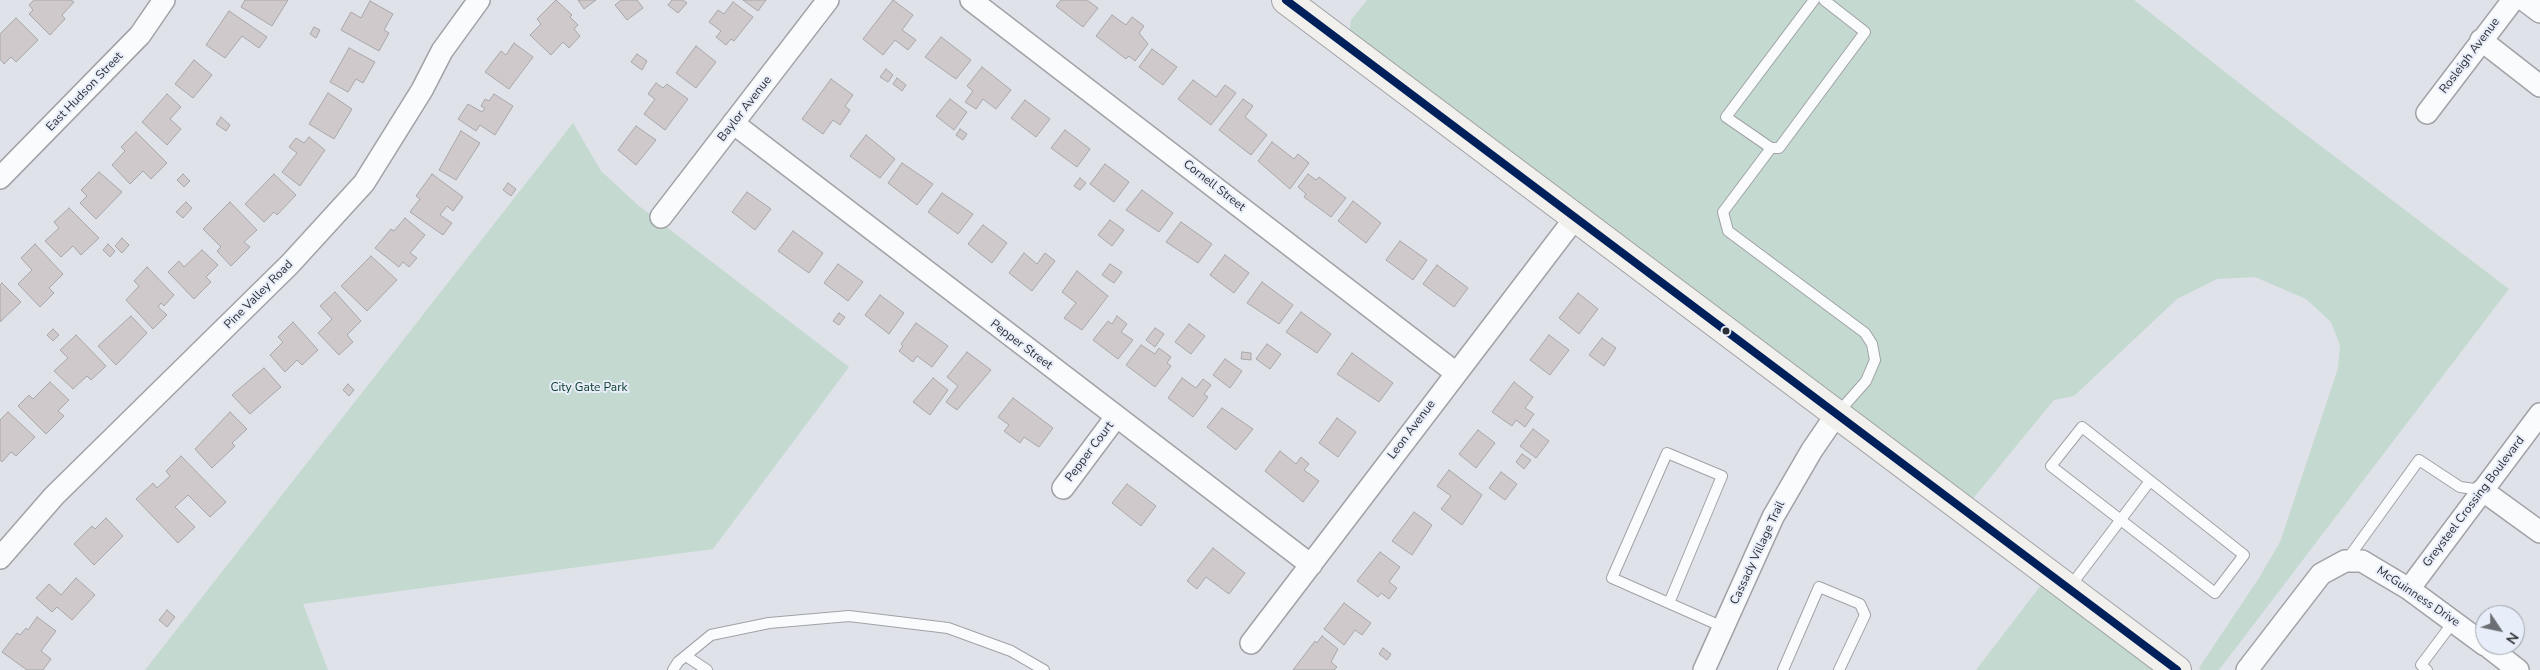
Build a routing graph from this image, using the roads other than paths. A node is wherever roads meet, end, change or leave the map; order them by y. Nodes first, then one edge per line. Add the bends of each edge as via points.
1 (164, 0) edge
2 (479, 0) edge
3 (828, 0) edge
4 (972, 0) edge
5 (1286, 0) edge
6 (1814, 0) edge
7 (1824, 0) edge
8 (2513, 0) edge
9 (2524, 0) edge
10 (2540, 12) edge
11 (2481, 40) junction
12 (2540, 86) edge
13 (2427, 113) dead end
14 (733, 123) junction
15 (1771, 148) junction
16 (0, 178) edge
17 (661, 217) dead end
18 (1575, 218) junction
19 (1456, 373) junction
20 (2540, 414) edge
21 (1836, 415) junction
22 (1116, 417) junction
23 (2150, 480) junction
24 (1063, 488) dead end
25 (2482, 490) junction
26 (2120, 520) junction
27 (2540, 532) edge
28 (0, 558) edge
29 (2345, 561) junction
30 (1311, 565) junction
31 (2069, 589) junction
32 (2409, 589) junction
33 (1669, 603) junction
34 (2454, 621) junction
35 (1724, 627) junction
36 (2475, 637) edge
37 (1251, 643) dead end
38 (2498, 655) edge
39 (686, 656) junction
40 (674, 670) edge
41 (707, 670) edge
42 (1044, 670) edge
43 (1704, 670) edge
44 (1783, 670) edge
45 (1839, 670) edge
46 (2176, 670) edge
47 (2247, 670) edge
48 (2427, 670) edge
49 (2518, 670) edge

1 - 16 street, East Hudson Street via 140,35
2 - 28 street, Pine Valley Road via 442,51 422,90 364,183 290,264 54,496
3 - 14 street, Baylor Avenue
4 - 19 street, Cornell Street
5 - 18 main road
6 - 15 lane via 1726,117
7 - 15 lane via 1865,32 1779,148
8 - 11 street, Rosleigh Avenue
9 - 10 street
11 - 12 street
11 - 13 street, Rosleigh Avenue
14 - 17 street, Baylor Avenue
14 - 22 street, Pepper Street
15 - 21 lane via 1723,212 1728,231 1865,333 1872,344 1875,360 1866,381
18 - 19 street, Leon Avenue
18 - 21 main road
19 - 30 street, Leon Avenue
20 - 25 street, Greysteel Crossing Boulevard
21 - 31 main road
21 - 35 street, Cassady Village Trail via 1773,517
22 - 24 street, Pepper Court
22 - 30 street, Pepper Street
23 - 26 lane
23 - 26 lane via 2082,428 2051,466
23 - 26 lane via 2244,555 2215,593
25 - 27 street
25 - 29 lane via 2460,487 2419,460
25 - 32 street, Greysteel Crossing Boulevard
26 - 31 lane
29 - 32 street, McGuinness Drive via 2362,562
29 - 47 street via 2321,574
30 - 37 street, Leon Avenue
31 - 46 main road
32 - 34 street, McGuinness Drive
33 - 33 lane via 1722,476 1667,453 1612,578
33 - 35 lane
34 - 36 street, McGuinness Drive
34 - 48 lane via 2421,665
35 - 43 street, Cassady Village Trail
38 - 49 street, McGuinness Drive
39 - 40 lane
39 - 41 lane
39 - 42 lane via 710,635 769,623 849,616 948,628 1011,651
44 - 45 lane via 1820,587 1860,604 1865,614

